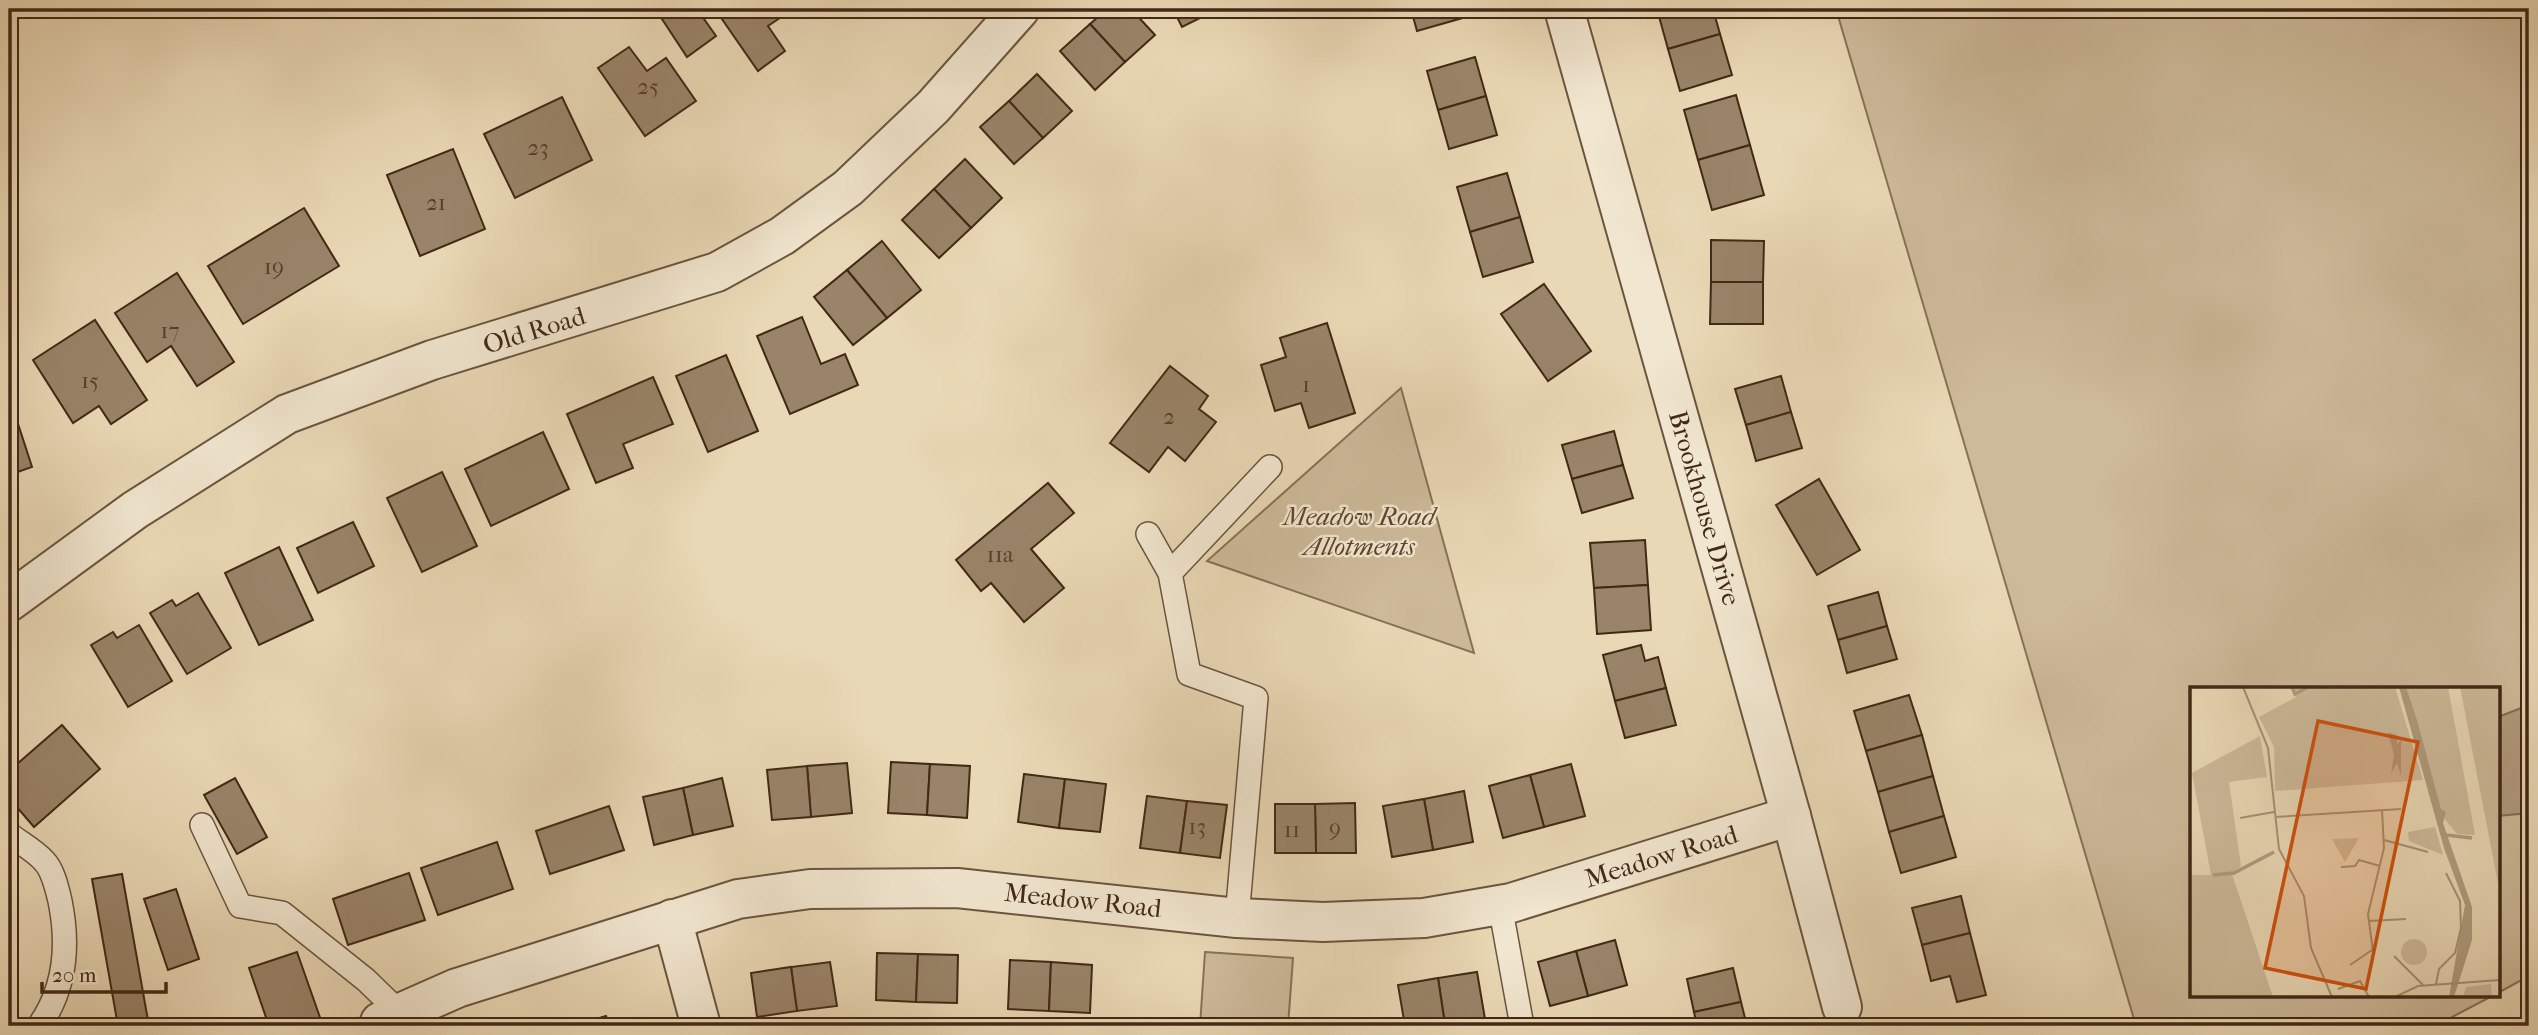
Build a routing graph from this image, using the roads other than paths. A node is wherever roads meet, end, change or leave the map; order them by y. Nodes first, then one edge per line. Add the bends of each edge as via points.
1 (1020, 9) edge
2 (1564, 9) edge
3 (1270, 467) dead end
4 (1148, 534) dead end
5 (1170, 573) junction
6 (9, 602) edge
7 (1791, 816) junction
8 (202, 825) dead end
9 (9, 834) edge
10 (1500, 905) junction
11 (1237, 918) junction
12 (671, 919) junction
13 (1842, 1007) dead end
14 (390, 1017) joint
15 (39, 1026) edge
16 (701, 1026) edge
17 (1522, 1026) edge

1 - 6 street, Old Road via 933,107 848,188 782,236 717,272 432,360 287,414 135,510
2 - 7 street, Brookhouse Drive
3 - 5 lane
4 - 5 lane
5 - 11 lane via 1189,674 1256,698
7 - 10 street, Meadow Road
7 - 13 street, Brookhouse Drive
8 - 14 lane via 240,906 282,914 366,980
9 - 15 lane via 45,862 57,886 66,931 65,963 50,1011
10 - 11 street, Meadow Road via 1411,918 1322,922
10 - 17 lane
11 - 12 street, Meadow Road via 1030,894 878,886 738,899
12 - 14 street, Meadow Road via 457,988
12 - 16 street

